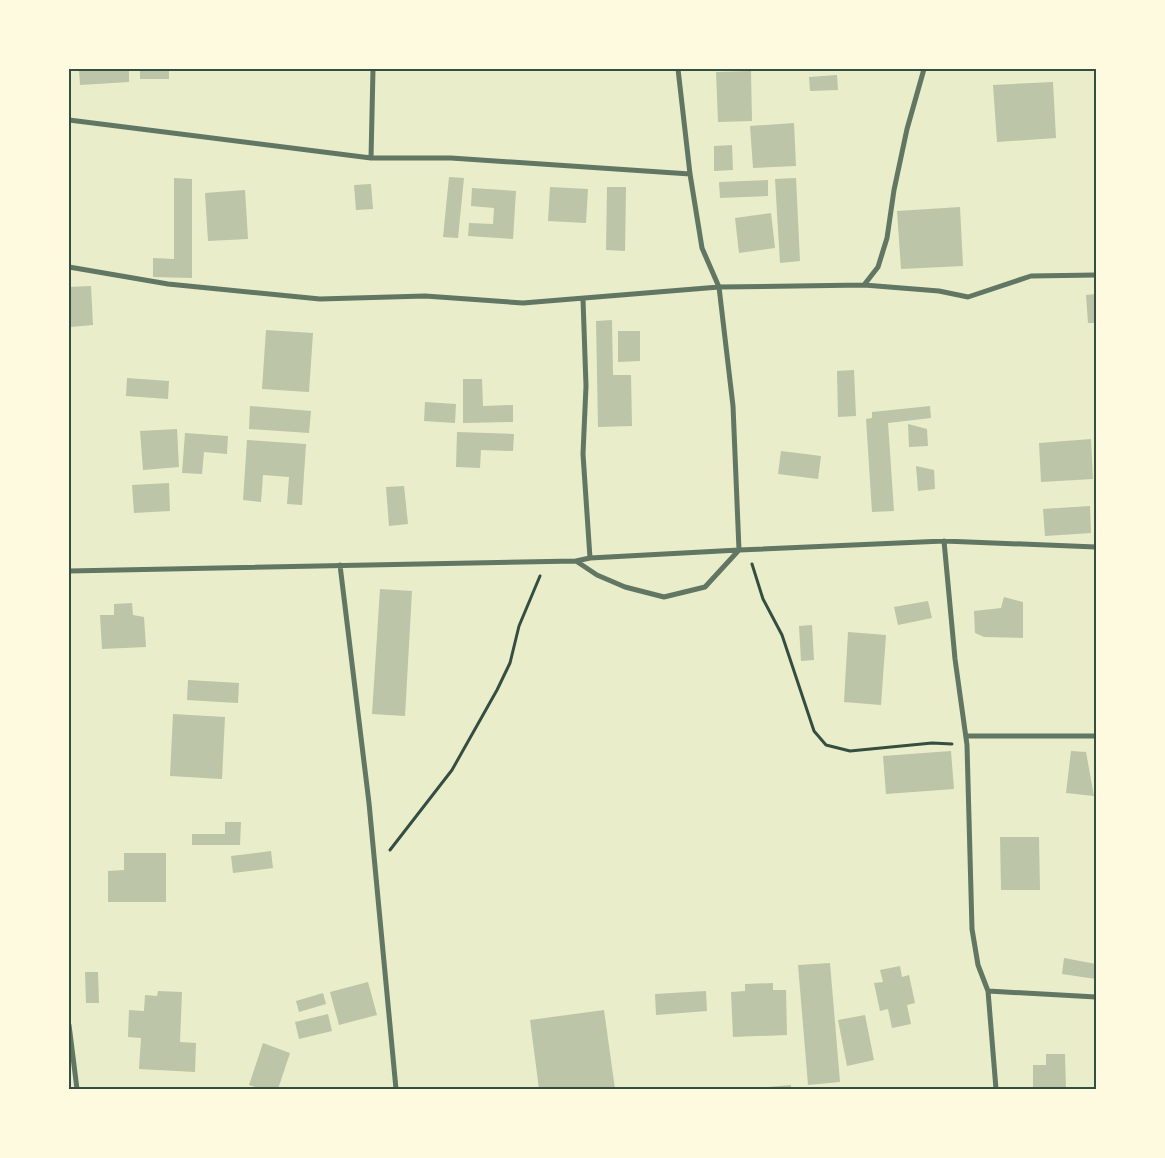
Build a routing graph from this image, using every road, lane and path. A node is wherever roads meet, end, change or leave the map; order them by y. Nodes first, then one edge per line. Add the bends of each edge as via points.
1 (373, 69) edge
2 (678, 69) edge
3 (924, 69) edge
4 (69, 120) edge
5 (371, 158) junction
6 (690, 174) junction
7 (69, 267) edge
8 (1096, 275) edge
9 (864, 285) junction
10 (719, 287) junction
11 (583, 299) junction
12 (944, 541) junction
13 (1096, 547) edge
14 (748, 549) junction
15 (739, 550) junction
16 (590, 558) junction
17 (546, 561) junction
18 (576, 561) junction
19 (340, 565) junction
20 (69, 570) edge
21 (967, 736) junction
22 (1096, 736) edge
23 (967, 745) junction
24 (374, 862) junction
25 (988, 991) junction
26 (1096, 997) edge
27 (69, 1025) edge
28 (77, 1089) edge
29 (396, 1089) edge
30 (996, 1089) edge

1 - 5 street
2 - 6 street
3 - 9 street via 900,163 887,238 878,267
4 - 5 street
5 - 6 street via 451,158
6 - 10 street via 702,248
7 - 11 street via 168,284 320,299 425,296 523,303
8 - 9 street via 1031,276 968,297 939,291
9 - 10 street
10 - 11 street
10 - 15 street via 733,406
11 - 16 street via 586,386 583,454
12 - 13 street
12 - 14 street
12 - 21 street
14 - 15 street
14 - 23 path via 763,599 782,635 814,731 826,745 850,751 932,743
15 - 16 street
15 - 18 street via 705,587 664,598 597,576
16 - 18 street
17 - 18 street
17 - 19 street
17 - 24 path via 519,626 510,663 452,770 389,851
19 - 20 street
19 - 24 street
21 - 22 street
21 - 23 street
23 - 25 street via 972,929 978,966
24 - 29 street
25 - 26 street
25 - 30 street
27 - 28 street

